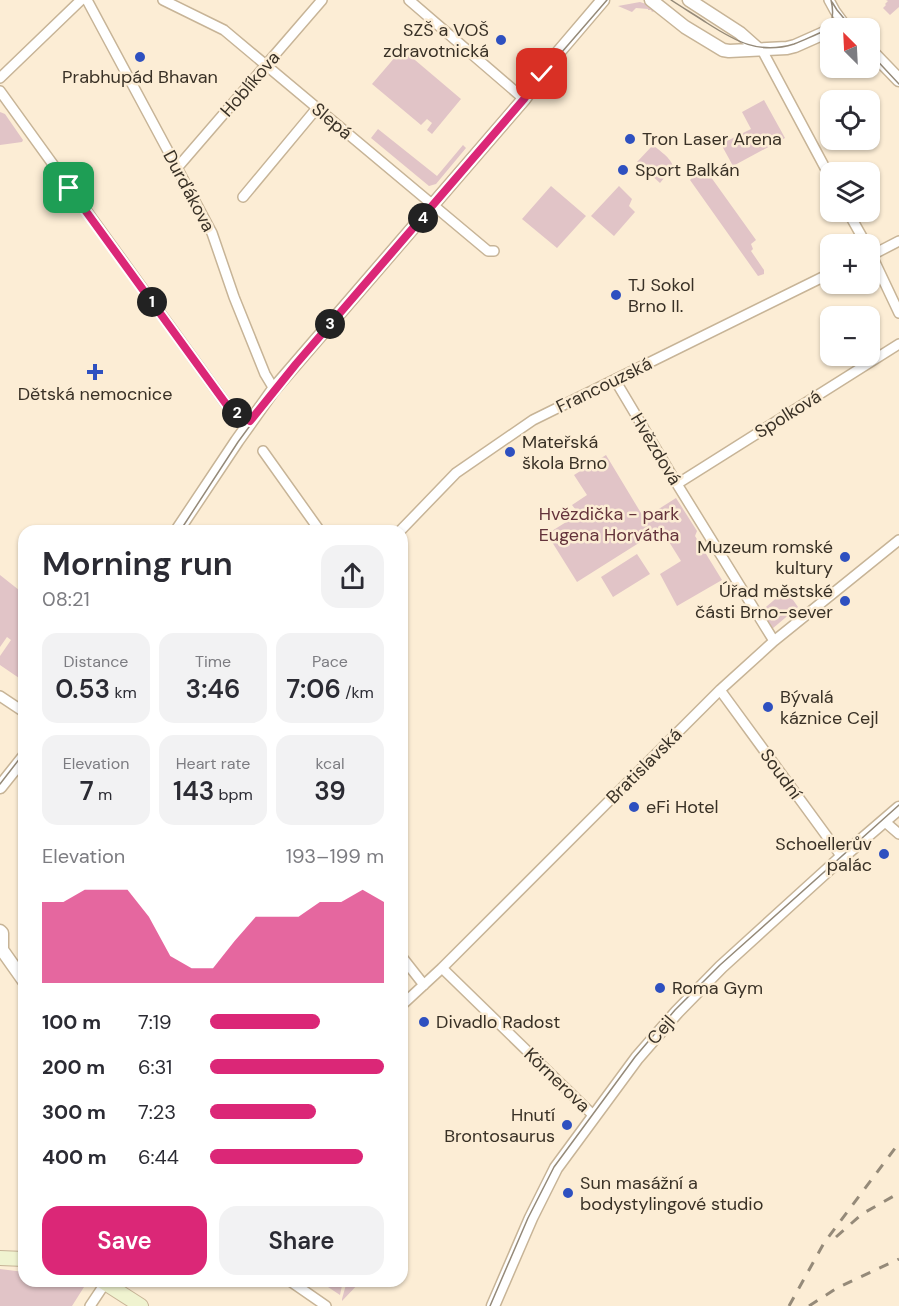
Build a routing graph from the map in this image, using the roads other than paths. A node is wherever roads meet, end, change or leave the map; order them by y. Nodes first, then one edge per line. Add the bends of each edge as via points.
1 (81, 0) edge
2 (87, 0) edge
3 (163, 0) edge
4 (322, 0) edge
5 (409, 0) edge
6 (603, 0) edge
7 (651, 0) edge
8 (689, 0) edge
9 (829, 0) edge
10 (839, 18) edge
11 (820, 35) edge
12 (760, 50) junction
13 (880, 61) edge
14 (266, 65) junction
15 (0, 78) edge
16 (899, 81) edge
17 (0, 91) edge
18 (524, 99) junction
19 (317, 108) junction
20 (822, 162) edge
21 (177, 168) junction
22 (243, 197) dead end
23 (434, 205) junction
24 (895, 243) edge
25 (880, 248) edge
26 (494, 251) dead end
27 (880, 274) edge
28 (820, 278) edge
29 (899, 313) edge
30 (899, 344) edge
31 (615, 380) junction
32 (274, 389) junction
33 (251, 420) junction
34 (263, 451) dead end
35 (677, 484) junction
36 (181, 525) edge
37 (316, 525) edge
38 (406, 525) edge
39 (899, 540) edge
40 (774, 641) junction
41 (720, 690) junction
42 (0, 696) edge
43 (18, 708) edge
44 (18, 764) edge
45 (0, 787) edge
46 (899, 808) edge
47 (884, 821) junction
48 (899, 834) edge
49 (842, 857) junction
50 (0, 931) edge
51 (1, 948) edge
52 (408, 965) edge
53 (442, 968) junction
54 (18, 972) edge
55 (424, 985) junction
56 (408, 1000) edge
57 (594, 1116) junction
58 (0, 1258) edge
59 (18, 1259) edge
60 (102, 1287) edge
61 (112, 1287) edge
62 (299, 1287) edge
63 (90, 1306) edge
64 (141, 1306) edge
65 (326, 1306) edge
66 (493, 1306) edge

1 - 15 street
2 - 21 street, Durďákova
3 - 14 street, Slepá via 224,30
4 - 14 street, Hoblíkova
5 - 18 street
6 - 18 street
7 - 12 street via 723,50
8 - 12 street
9 - 10 street
11 - 12 street via 795,46
12 - 20 street
13 - 16 street
14 - 19 street, Slepá
14 - 21 street, Hoblíkova
17 - 33 street via 229,408
18 - 23 street
19 - 22 street
19 - 23 street, Slepá
21 - 32 street, Durďákova via 212,233 234,297
23 - 26 street, Slepá via 488,251
23 - 32 street
24 - 25 street
27 - 29 street
28 - 31 street, Francouzská
30 - 35 street, Spolková
31 - 35 street, Hvězdová
31 - 38 street, Francouzská via 533,420 456,473
32 - 33 street
33 - 36 street
34 - 37 street
35 - 40 street, Hvězdová
39 - 40 street, Bratislavská
40 - 41 street, Bratislavská
41 - 49 street, Soudní
41 - 53 street, Bratislavská
42 - 43 street
44 - 45 street
46 - 47 street, Cejl
47 - 48 street
47 - 49 street, Cejl
49 - 57 street, Cejl via 677,1012
50 - 51 street
51 - 54 street
52 - 55 street
53 - 55 street, Bratislavská
53 - 57 street, Körnerova
55 - 56 street, Bratislavská
57 - 66 street, Cejl via 556,1168
58 - 59 main road
60 - 63 street
61 - 64 main road
62 - 65 street

